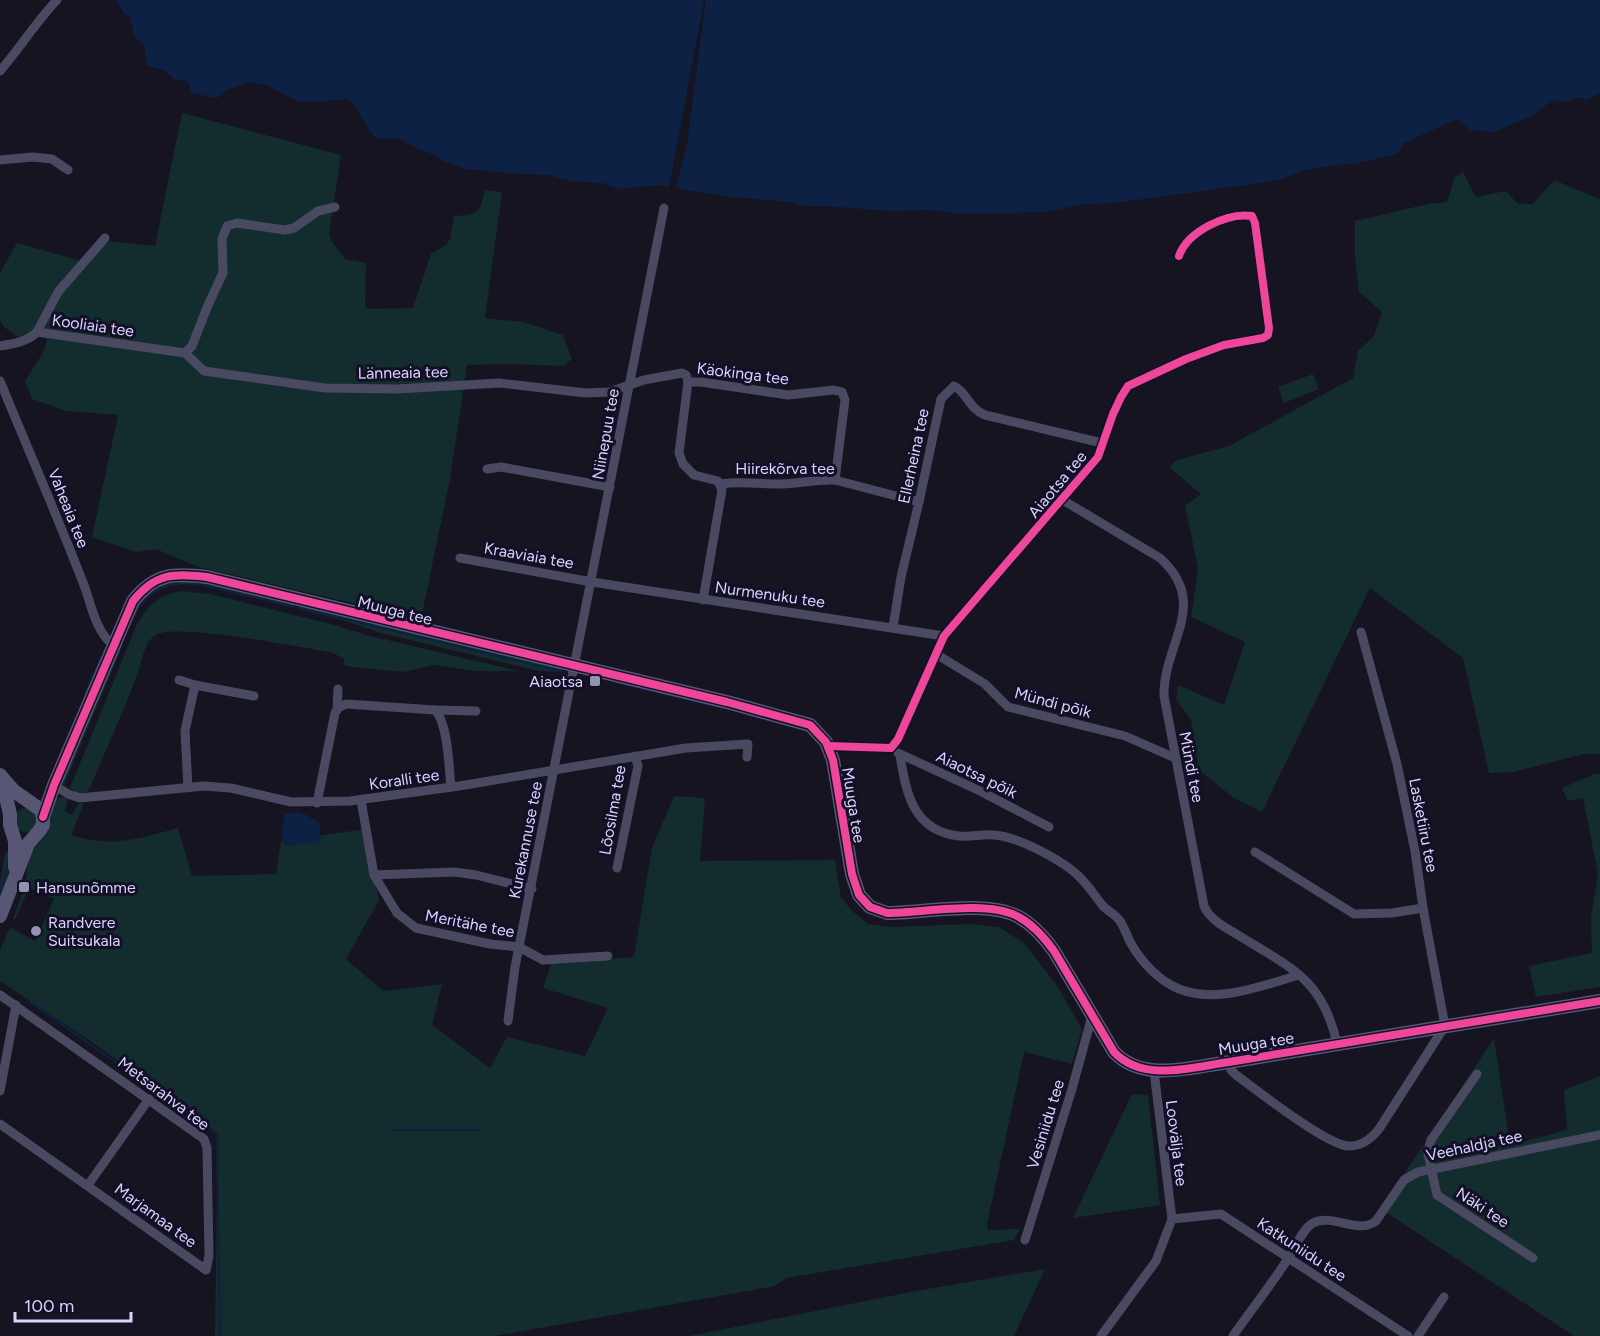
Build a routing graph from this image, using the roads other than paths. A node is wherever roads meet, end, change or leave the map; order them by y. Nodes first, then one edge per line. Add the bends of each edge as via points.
1 (57, 0) edge
2 (0, 71) edge
3 (0, 160) edge
4 (68, 170) dead end
5 (335, 207) dead end
6 (664, 208) dead end
7 (105, 238) dead end
8 (1179, 256) dead end
9 (37, 332) junction
10 (0, 346) edge
11 (185, 352) junction
12 (0, 381) edge
13 (688, 382) junction
14 (628, 386) junction
15 (1102, 442) junction
16 (487, 469) dead end
17 (835, 480) junction
18 (721, 484) junction
19 (610, 488) junction
20 (1061, 499) junction
21 (919, 502) junction
22 (460, 558) dead end
23 (592, 582) junction
24 (703, 600) junction
25 (893, 627) junction
26 (1362, 632) dead end
27 (944, 636) junction
28 (113, 645) junction
29 (936, 654) junction
30 (574, 665) junction
31 (180, 680) dead end
32 (195, 685) junction
33 (338, 689) dead end
34 (254, 696) dead end
35 (337, 710) junction
36 (435, 710) junction
37 (476, 711) dead end
38 (829, 746) junction
39 (891, 748) junction
40 (900, 755) junction
41 (635, 756) junction
42 (747, 757) dead end
43 (1174, 758) junction
44 (553, 770) junction
45 (0, 775) edge
46 (0, 783) edge
47 (54, 784) junction
48 (451, 787) junction
49 (188, 788) junction
50 (361, 800) junction
51 (28, 803) junction
52 (318, 803) junction
53 (10, 814) junction
54 (43, 817) junction
55 (1049, 827) dead end
56 (12, 831) junction
57 (33, 836) junction
58 (1255, 852) dead end
59 (617, 868) dead end
60 (14, 875) junction
61 (374, 875) junction
62 (532, 889) junction
63 (1423, 908) junction
64 (0, 916) edge
65 (519, 947) junction
66 (608, 956) dead end
67 (1299, 975) junction
68 (0, 995) edge
69 (1600, 1001) edge
70 (16, 1005) junction
71 (1092, 1016) junction
72 (508, 1021) dead end
73 (1445, 1026) junction
74 (1337, 1044) junction
75 (1229, 1062) junction
76 (1154, 1071) junction
77 (1477, 1074) dead end
78 (0, 1091) edge
79 (149, 1099) junction
80 (0, 1124) edge
81 (1600, 1135) edge
82 (1431, 1170) junction
83 (88, 1185) junction
84 (1172, 1219) junction
85 (1025, 1240) dead end
86 (1289, 1258) junction
87 (1533, 1258) dead end
88 (206, 1270) joint
89 (1444, 1297) dead end
90 (1101, 1336) edge
91 (1233, 1336) edge
92 (1408, 1336) edge
93 (1418, 1336) edge

1 - 2 street
3 - 4 street via 52,159
5 - 11 street via 318,211 285,230 237,223 227,226 222,239 223,273 192,346
6 - 14 street, Niinepuu tee
7 - 9 street via 58,292
8 - 15 street, Aiaotsa tee via 1183,245 1217,220 1252,216 1268,335 1224,345 1128,386
9 - 10 street, Kooliaia tee via 16,344
9 - 11 street, Kooliaia tee
11 - 14 street, Länneaia tee via 204,371 325,388 398,389 499,383 586,393
12 - 28 street, Vaheaia tee via 100,629
13 - 14 street, Käokinga tee via 682,373
13 - 17 street, Käokinga tee via 788,395 842,392 846,400
13 - 18 street via 679,453 693,475
14 - 19 street, Niinepuu tee
15 - 20 street, Aiaotsa tee via 1098,458
15 - 21 street, Ellerheina tee via 985,415 976,411 961,390 954,387 941,399
16 - 19 street via 501,467
17 - 18 street, Hiirekõrva tee
17 - 21 street, Hiirekõrva tee
18 - 24 street
19 - 23 street, Niinepuu tee
20 - 27 street, Aiaotsa tee
20 - 43 street, Mündi tee via 1160,558 1170,567 1184,596 1164,682
21 - 25 street, Ellerheina tee
22 - 23 street, Kraaviaia tee
23 - 24 street, Nurmenuku tee
23 - 30 street, Niinepuu tee
24 - 25 street, Nurmenuku tee
25 - 27 street, Nurmenuku tee
26 - 63 street, Lasketiiru tee via 1397,764
27 - 29 street, Aiaotsa tee
28 - 30 street, Muuga tee via 127,610 139,593 155,580 186,574
28 - 47 street, Muuga tee
29 - 39 street, Aiaotsa tee
29 - 43 street, Mündi põik via 985,684 1008,707 1125,736
30 - 38 street, Muuga tee via 802,721 817,729
30 - 44 street, Kurekannuse tee
31 - 32 street
32 - 34 street
32 - 49 street via 185,731
33 - 35 street
35 - 36 street via 346,704
35 - 52 street
36 - 37 street
36 - 48 street via 441,718
38 - 39 street
38 - 71 street, Muuga tee via 852,874 865,903 886,913 993,908 1015,915 1033,926 1050,945
39 - 40 street, Aiaotsa põik
40 - 55 street, Aiaotsa põik
40 - 67 street via 910,798 925,823 948,834 996,835 1025,843 1074,872 1119,920 1152,971 1176,988 1203,995 1231,993
41 - 42 street, Koralli tee via 739,743 748,744
41 - 44 street, Koralli tee
41 - 59 street, Lõosilma tee via 638,766
43 - 67 street, Mündi tee via 1207,912
44 - 48 street, Koralli tee
44 - 62 street, Kurekannuse tee
45 - 51 street
46 - 53 street
47 - 49 street, Koralli tee via 80,798
47 - 51 street
47 - 54 street, Muuga tee
48 - 50 street, Koralli tee
49 - 52 street, Koralli tee via 214,786 291,802
50 - 52 street, Koralli tee
50 - 61 street, Meritähe tee
51 - 53 street via 14,808
51 - 54 street via 41,810
53 - 56 street
54 - 57 street via 43,825
56 - 57 street via 18,836
56 - 60 street
57 - 60 street
58 - 63 street via 1354,914
60 - 64 street
61 - 62 street via 454,872
61 - 65 street, Meritähe tee via 397,913 416,928
62 - 65 street, Kurekannuse tee
63 - 73 street, Lasketiiru tee
65 - 66 street via 551,961
65 - 72 street, Kurekannuse tee
67 - 74 street, Mündi tee via 1322,1000
68 - 70 street, Metsarahva tee
69 - 73 street, Muuga tee
70 - 78 street
70 - 79 street, Metsarahva tee
71 - 76 street, Muuga tee via 1121,1060
71 - 85 street, Vesiniidu tee
73 - 74 street, Muuga tee
73 - 75 street via 1373,1137 1354,1146 1332,1142 1236,1075
74 - 75 street, Muuga tee
75 - 76 street, Muuga tee
76 - 84 street, Loovälja tee
77 - 82 street, Näki tee via 1431,1140
79 - 83 street, Marjamaa tee
79 - 88 street, Metsarahva tee via 206,1142
80 - 83 street, Marjamaa tee
81 - 82 street, Veehaldja tee
82 - 86 street, Veehaldja tee via 1404,1180 1371,1225 1324,1221 1313,1224
82 - 87 street, Näki tee via 1437,1195
83 - 88 street, Marjamaa tee
84 - 86 street, Katkuniidu tee via 1221,1214
84 - 90 street via 1156,1261
86 - 91 street
86 - 92 street, Katkuniidu tee
89 - 93 street

